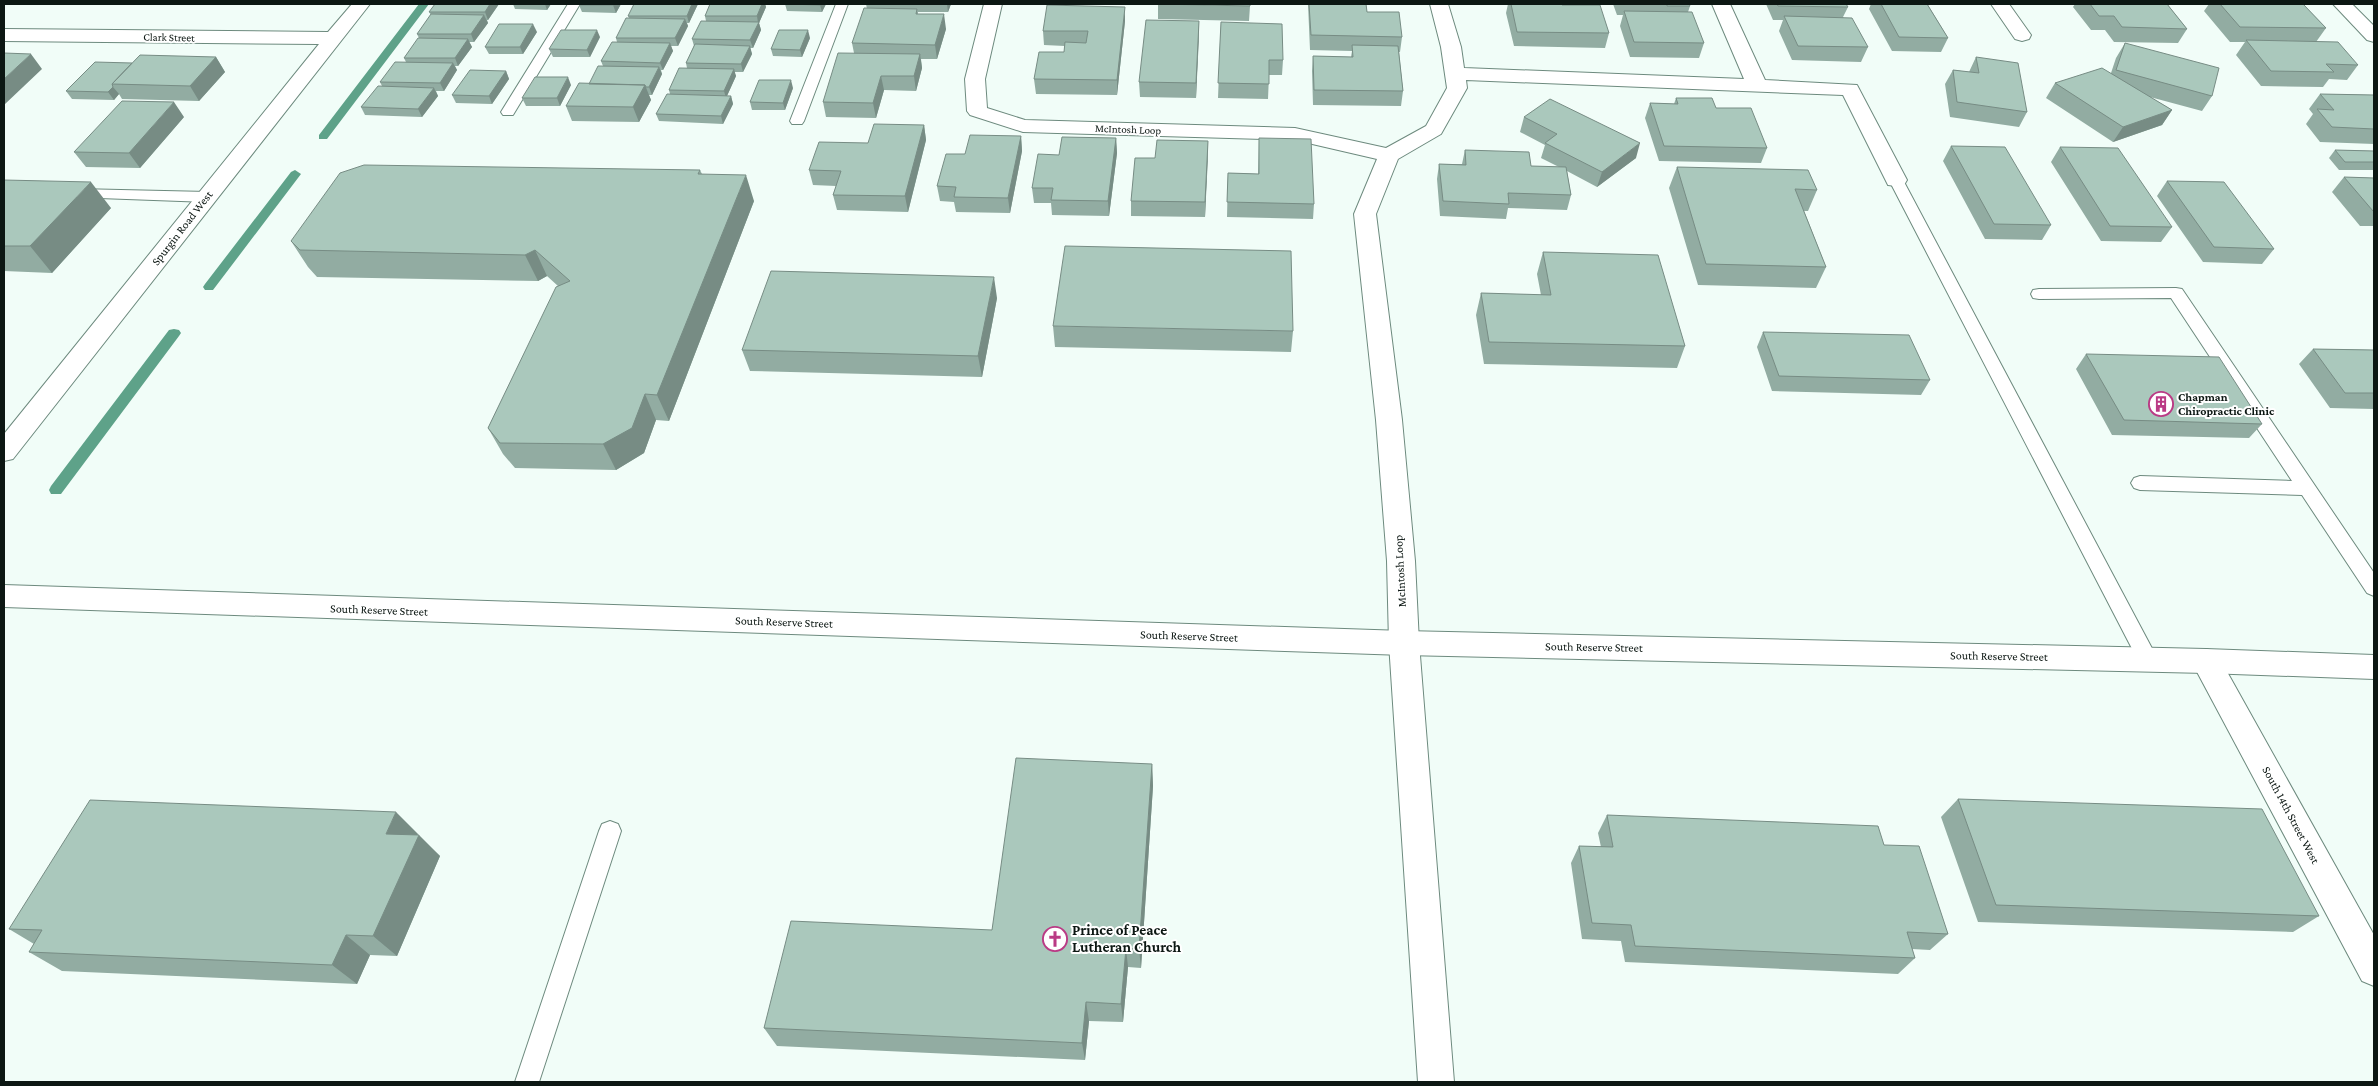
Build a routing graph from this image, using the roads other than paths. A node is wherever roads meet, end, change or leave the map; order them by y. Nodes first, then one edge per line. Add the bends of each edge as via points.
1 (361, 4) edge
2 (574, 4) edge
3 (842, 4) edge
4 (993, 4) edge
5 (1440, 4) edge
6 (1721, 4) edge
7 (2000, 4) edge
8 (2342, 4) edge
9 (4, 35) edge
10 (2022, 35) dead end
11 (2374, 36) edge
12 (334, 38) junction
13 (1455, 74) junction
14 (1757, 85) junction
15 (508, 112) dead end
16 (797, 122) dead end
17 (1389, 155) junction
18 (1896, 180) joint
19 (61, 193) edge
20 (208, 196) junction
21 (2039, 294) dead end
22 (4, 452) edge
23 (2140, 483) dead end
24 (2306, 488) junction
25 (2374, 588) edge
26 (4, 596) edge
27 (1404, 643) junction
28 (2148, 660) junction
29 (2206, 661) junction
30 (2374, 668) edge
31 (610, 831) dead end
32 (2374, 969) edge
33 (527, 1082) edge
34 (1436, 1082) edge

1 - 12 main road, Spurgin Road West
2 - 15 lane
3 - 16 lane
4 - 17 main road, McIntosh Loop via 975,79 977,111 1023,126 1295,134
5 - 13 main road
6 - 14 main road
7 - 10 main road
8 - 11 main road
9 - 12 main road, Clark Street
12 - 20 main road, Spurgin Road West
13 - 14 main road
13 - 17 main road via 1457,88 1434,130
14 - 18 main road via 1850,88
17 - 27 main road, McIntosh Loop via 1365,214 1390,439 1401,561
18 - 28 lane
19 - 20 lane
20 - 22 main road, Spurgin Road West
21 - 24 lane via 2176,293
23 - 24 lane
24 - 25 lane
26 - 27 main road, South Reserve Street
27 - 28 main road, South Reserve Street
27 - 34 main road, McIntosh Loop
28 - 29 main road, South Reserve Street
29 - 30 main road, South Reserve Street
29 - 32 main road, South 14th Street West
31 - 33 lane

